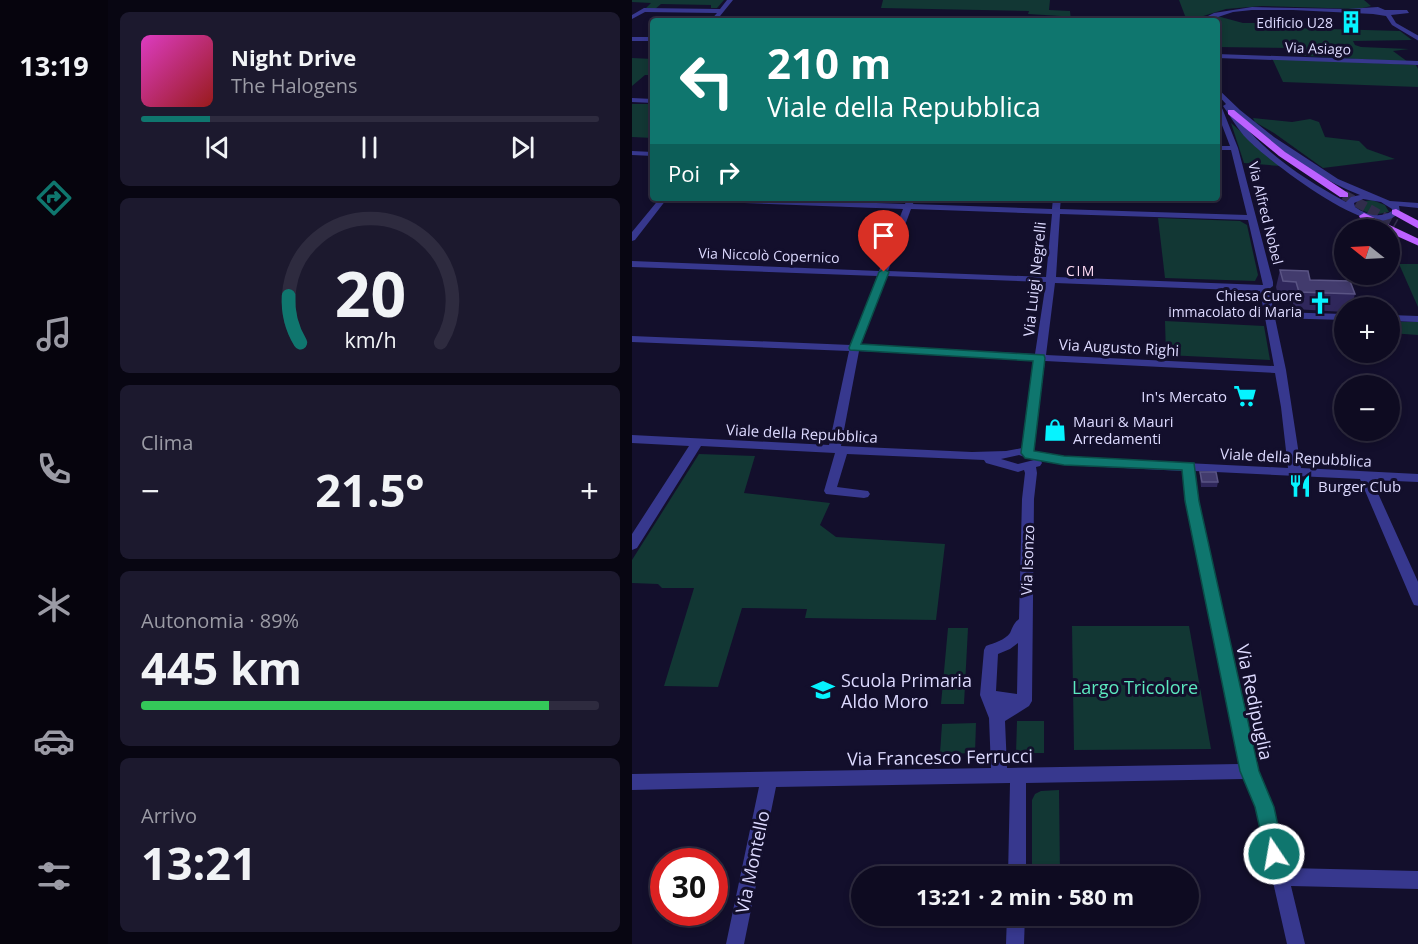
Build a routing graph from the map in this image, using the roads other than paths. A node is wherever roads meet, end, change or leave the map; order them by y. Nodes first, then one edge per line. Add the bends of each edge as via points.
1 (730, 0) edge
2 (648, 3) dead end
3 (722, 11) junction
4 (1387, 12) junction
5 (1418, 12) edge
6 (635, 14) edge
7 (716, 18) edge
8 (1207, 18) edge
9 (632, 39) edge
10 (650, 39) edge
11 (1418, 39) edge
12 (1220, 56) edge
13 (1418, 63) edge
14 (632, 100) edge
15 (650, 100) edge
16 (1220, 100) edge
17 (1220, 101) edge
18 (1220, 101) edge
19 (1220, 108) edge
20 (1230, 112) junction
21 (1253, 130) junction
22 (1220, 148) edge
23 (1234, 148) junction
24 (632, 153) edge
25 (650, 154) edge
26 (1344, 195) tunnel mouth
27 (1374, 198) junction
28 (662, 201) edge
29 (848, 201) edge
30 (1057, 201) edge
31 (910, 202) edge
32 (1418, 207) edge
33 (1351, 208) junction
34 (1056, 211) junction
35 (1395, 212) junction
36 (1418, 215) edge
37 (1364, 216) junction
38 (1252, 218) junction
39 (1418, 225) edge
40 (1418, 235) edge
41 (632, 238) edge
42 (1418, 243) edge
43 (632, 264) edge
44 (884, 272) junction
45 (1051, 278) junction
46 (1264, 288) junction
47 (1271, 315) junction
48 (1334, 317) edge
49 (1400, 318) edge
50 (1418, 319) edge
51 (632, 339) edge
52 (854, 348) junction
53 (1040, 358) junction
54 (1281, 370) junction
55 (1031, 434) junction
56 (632, 439) edge
57 (696, 443) junction
58 (838, 449) junction
59 (1029, 459) junction
60 (1010, 460) junction
61 (1189, 466) junction
62 (1295, 472) junction
63 (1364, 475) junction
64 (1418, 478) edge
65 (864, 494) dead end
66 (1028, 499) junction
67 (632, 545) edge
68 (1418, 601) edge
69 (1025, 622) junction
70 (990, 650) junction
71 (1026, 651) junction
72 (988, 695) junction
73 (1024, 701) junction
74 (997, 718) junction
75 (1249, 771) junction
76 (1018, 775) junction
77 (999, 776) junction
78 (769, 779) junction
79 (632, 782) edge
80 (1017, 866) edge
81 (1280, 877) junction
82 (1418, 879) edge
83 (1016, 926) edge
84 (735, 944) edge
85 (1015, 944) edge
86 (1295, 944) edge

1 - 3 street
2 - 6 street
3 - 6 street via 644,10
3 - 7 street
4 - 5 street
4 - 8 street via 1248,9
4 - 11 street via 1400,29
9 - 10 street
12 - 13 street, Via Asiago
14 - 15 street
16 - 27 street via 1326,176
17 - 20 street
18 - 21 main road
19 - 23 street, Via Alfred Nobel
20 - 21 main road
20 - 33 street via 1267,153
21 - 26 main road via 1308,173
22 - 23 street
23 - 38 street, Via Alfred Nobel
24 - 25 street
27 - 33 street via 1354,199
27 - 35 street
28 - 41 street
29 - 31 street
30 - 34 street, Via Luigi Negrelli
31 - 34 street
31 - 44 street
32 - 35 street
33 - 37 street
34 - 38 street
34 - 45 street, Via Luigi Negrelli
35 - 37 street via 1382,218
35 - 39 main road
35 - 40 main road
36 - 39 main road
37 - 42 main road
38 - 46 street, Via Alfred Nobel via 1268,282
43 - 44 street, Via Niccolò Copernico
44 - 45 street, Via Niccolò Copernico
44 - 52 street
45 - 46 street, Via Niccolò Copernico
45 - 53 street, Via Luigi Negrelli
46 - 47 street, Via Alfred Nobel
47 - 48 street
47 - 54 street, Via Alfred Nobel
49 - 50 street
51 - 52 street, Via Augusto Righi
52 - 53 street, Via Augusto Righi
52 - 58 street
53 - 54 street, Via Augusto Righi
53 - 55 street, Via Luigi Negrelli
54 - 62 street, Via Alfred Nobel
55 - 59 street, Via Luigi Negrelli
55 - 60 street
56 - 57 street, Viale della Repubblica
57 - 58 street, Viale della Repubblica
57 - 67 street
58 - 60 street, Viale della Repubblica
58 - 65 street via 830,491
59 - 60 street, Viale della Repubblica
59 - 60 street, Viale della Repubblica via 1022,468
59 - 61 street, Viale della Repubblica
59 - 66 street, Via Isonzo
60 - 66 street, Via Isonzo
61 - 62 street, Viale della Repubblica
61 - 75 street, Via Redipuglia via 1192,501
62 - 63 street, Viale della Repubblica
63 - 64 street, Viale della Repubblica
63 - 68 street
66 - 69 street, Via Isonzo
69 - 70 street via 1016,637
69 - 71 street, Via Isonzo
70 - 71 street
70 - 72 street
71 - 73 street, Via Isonzo
72 - 73 street
72 - 74 street
73 - 74 street
74 - 77 street
75 - 76 street, Via Francesco Ferrucci
75 - 81 street, Via Redipuglia via 1264,807
76 - 77 street, Via Francesco Ferrucci
76 - 80 street
77 - 78 street, Via Francesco Ferrucci
78 - 79 street, Via Francesco Ferrucci
78 - 84 street, Via Montello
81 - 82 street
81 - 86 street, Via Redipuglia
83 - 85 street

